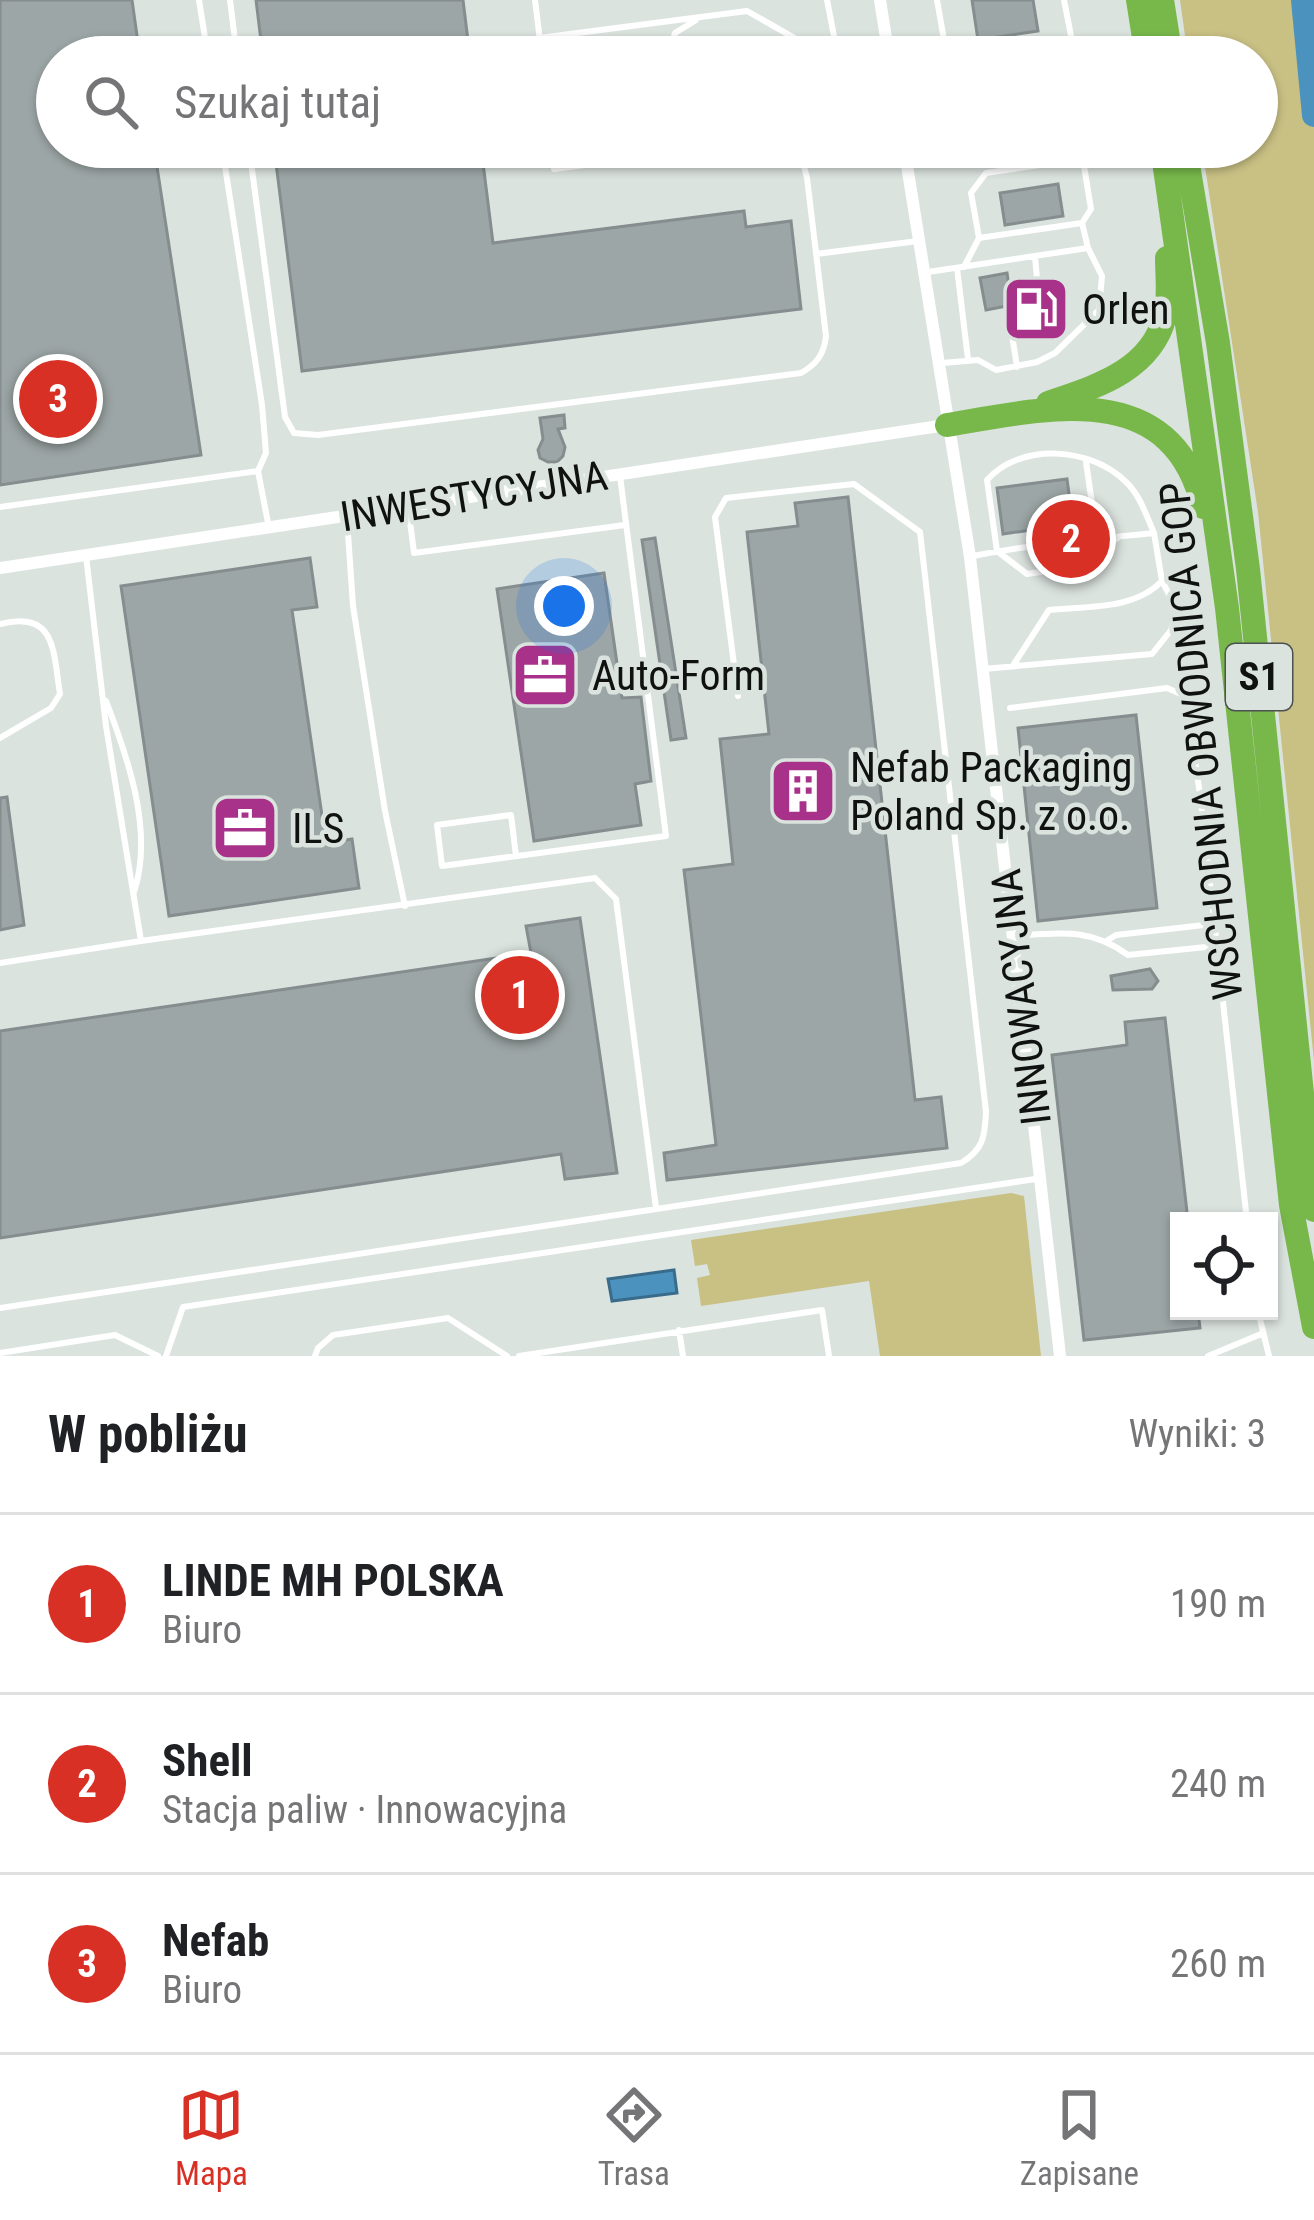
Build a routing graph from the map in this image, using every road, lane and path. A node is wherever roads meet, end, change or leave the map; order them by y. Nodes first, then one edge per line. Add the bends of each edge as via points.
1 (199, 0) edge
2 (230, 0) edge
3 (535, 0) edge
4 (827, 0) edge
5 (880, 0) edge
6 (938, 0) edge
7 (1064, 0) edge
8 (1138, 0) edge
9 (1162, 0) edge
10 (702, 16) junction
11 (205, 36) edge
12 (234, 36) edge
13 (539, 36) edge
14 (554, 36) edge
15 (674, 36) edge
16 (791, 36) edge
17 (834, 36) edge
18 (886, 36) edge
19 (944, 36) edge
20 (1070, 36) edge
21 (1144, 36) edge
22 (1168, 36) edge
23 (225, 168) edge
24 (252, 168) edge
25 (804, 168) edge
26 (907, 168) edge
27 (1020, 168) edge
28 (1084, 168) edge
29 (1166, 168) edge
30 (1189, 168) edge
31 (1168, 182) junction
32 (1082, 223) junction
33 (979, 238) junction
34 (919, 241) junction
35 (1088, 248) junction
36 (816, 254) junction
37 (1035, 257) junction
38 (961, 267) junction
39 (924, 273) junction
40 (968, 360) junction
41 (939, 363) junction
42 (1017, 367) junction
43 (1023, 412) junction
44 (947, 424) junction
45 (1086, 462) junction
46 (258, 471) junction
47 (619, 474) junction
48 (408, 506) junction
49 (0, 507) edge
50 (347, 515) junction
51 (625, 525) junction
52 (269, 527) junction
53 (1154, 533) junction
54 (1119, 537) junction
55 (1097, 538) junction
56 (997, 551) junction
57 (86, 555) junction
58 (970, 556) junction
59 (0, 568) edge
60 (1162, 581) junction
61 (1227, 608) junction
62 (0, 623) edge
63 (1015, 664) junction
64 (983, 669) junction
65 (103, 692) junction
66 (738, 695) dead end
67 (1010, 708) dead end
68 (0, 738) edge
69 (516, 856) junction
70 (132, 898) junction
71 (405, 906) junction
72 (1214, 924) junction
73 (1014, 936) junction
74 (140, 940) junction
75 (1108, 940) junction
76 (1216, 946) junction
77 (0, 963) edge
78 (1042, 1178) junction
79 (656, 1209) junction
80 (1314, 1210) edge
81 (1246, 1212) edge
82 (0, 1308) edge
83 (1259, 1320) edge
84 (1314, 1327) edge
85 (679, 1329) junction
86 (1261, 1334) junction
87 (0, 1353) edge
88 (162, 1356) edge
89 (315, 1356) edge
90 (507, 1356) edge
91 (519, 1356) edge
92 (683, 1356) edge
93 (829, 1356) edge
94 (1060, 1356) edge
95 (1208, 1356) edge
96 (1269, 1356) edge

1 - 11 lane
2 - 12 lane
3 - 13 lane
4 - 17 lane
5 - 18 street
6 - 19 lane
7 - 20 lane
8 - 21 highway
9 - 22 highway
10 - 14 lane
10 - 15 lane
10 - 16 lane via 747,11
23 - 46 lane via 262,405 266,453
24 - 36 lane via 294,433 801,373 824,351 826,336
25 - 36 lane
26 - 34 street, INNOWACYJNA
27 - 33 lane via 986,173 971,193
28 - 32 lane via 1090,209
29 - 31 highway, WSCHODNIA OBWODNICA GOP / S1
30 - 80 highway, WSCHODNIA OBWODNICA GOP / S1 via 1248,569
31 - 43 highway via 1166,314 1149,348 1098,386
31 - 61 highway, WSCHODNIA OBWODNICA GOP / S1
32 - 33 lane
32 - 35 lane
33 - 38 lane
34 - 36 lane
34 - 39 street, INNOWACYJNA
35 - 37 lane
35 - 42 lane via 1102,276 1099,310 1055,352
37 - 38 lane
37 - 42 lane via 1039,300 1010,322
38 - 39 lane
38 - 40 lane
39 - 41 street, INNOWACYJNA
40 - 41 lane
40 - 42 lane
41 - 44 street, INNOWACYJNA
43 - 44 highway
43 - 61 highway via 1114,411 1172,443 1197,482
44 - 47 street, INWESTYCYJNA
44 - 58 street, INNOWACYJNA
45 - 53 lane via 1128,483
45 - 55 lane
45 - 56 lane via 1054,453 999,466 985,490
46 - 49 lane
46 - 52 lane
47 - 48 street, INWESTYCYJNA
47 - 51 lane
48 - 50 street, INWESTYCYJNA
48 - 51 lane via 414,553
50 - 52 street, INWESTYCYJNA
50 - 71 lane via 353,606
51 - 69 lane via 666,836
52 - 57 street, INWESTYCYJNA
53 - 54 lane
53 - 60 lane
54 - 55 lane
54 - 56 lane via 1074,567 1027,574
55 - 56 lane
56 - 58 lane
57 - 59 street, INWESTYCYJNA
57 - 65 lane
58 - 64 street, INNOWACYJNA
60 - 63 lane via 1133,601 1049,610
60 - 63 lane via 1178,611 1152,654
61 - 84 highway, WSCHODNIA OBWODNICA GOP / S1 via 1291,1205
62 - 68 lane via 31,621 45,630 60,694
63 - 64 lane
64 - 73 street, INNOWACYJNA
65 - 70 lane
65 - 70 lane via 128,760 141,847
66 - 79 lane via 715,517 726,498 854,484 920,532 985,1141 961,1163
67 - 72 lane via 1167,688 1181,694
69 - 69 lane via 442,866 437,825 511,815
70 - 74 lane
71 - 74 lane
71 - 79 lane via 595,878 616,899
72 - 75 lane
72 - 76 lane
73 - 75 lane via 1071,931
73 - 78 street, INNOWACYJNA
74 - 77 lane
75 - 76 lane via 1127,955
76 - 81 lane
78 - 88 lane via 183,1307
78 - 94 street, INNOWACYJNA
79 - 82 lane
83 - 86 lane
85 - 91 lane
85 - 92 lane
85 - 93 lane via 822,1310
86 - 95 lane
86 - 96 lane
87 - 88 lane via 115,1335
89 - 90 lane via 333,1335 448,1318

